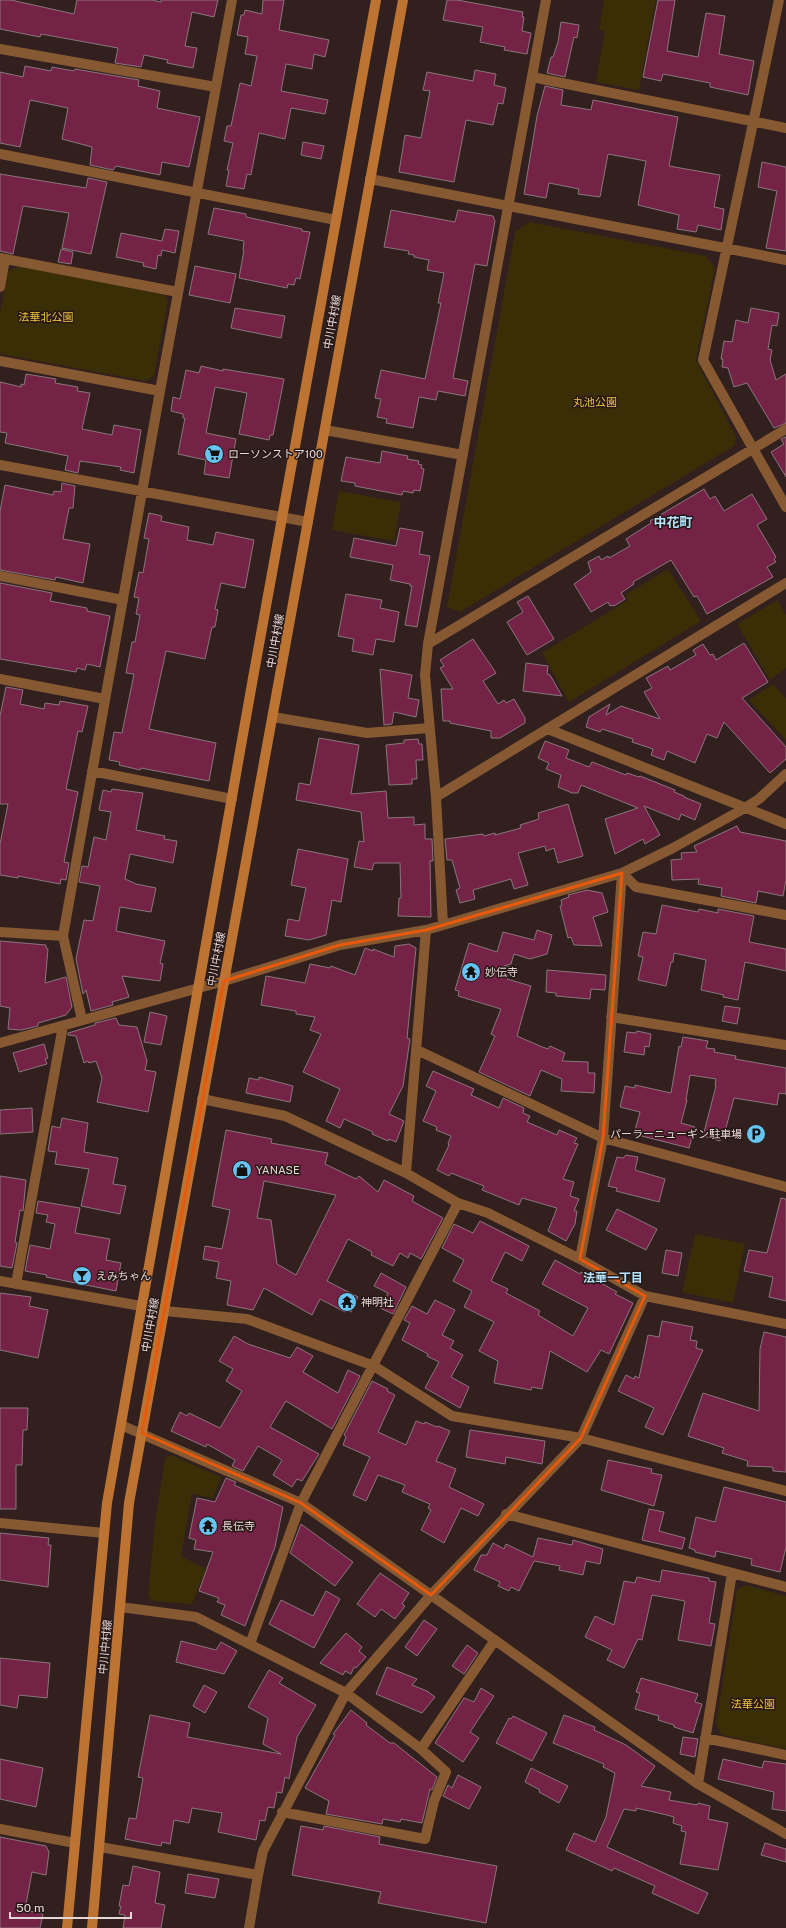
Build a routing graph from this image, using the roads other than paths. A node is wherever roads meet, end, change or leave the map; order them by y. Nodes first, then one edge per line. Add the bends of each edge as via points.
1 (232, 0) edge
2 (376, 0) edge
3 (403, 0) edge
4 (546, 0) edge
5 (779, 0) edge
6 (0, 49) edge
7 (532, 77) junction
8 (216, 88) junction
9 (754, 122) junction
10 (786, 128) edge
11 (0, 154) edge
12 (370, 179) junction
13 (197, 192) junction
14 (508, 206) junction
15 (336, 220) junction
16 (727, 248) junction
17 (3, 258) edge
18 (786, 260) edge
19 (0, 287) edge
20 (178, 292) junction
21 (0, 361) edge
22 (160, 390) junction
23 (786, 429) edge
24 (325, 430) junction
25 (753, 449) junction
26 (463, 455) junction
27 (0, 465) edge
28 (142, 492) junction
29 (786, 507) edge
30 (282, 517) junction
31 (308, 522) junction
32 (0, 576) edge
33 (786, 583) edge
34 (123, 600) junction
35 (428, 644) junction
36 (0, 679) edge
37 (105, 699) junction
38 (273, 717) junction
39 (429, 728) junction
40 (548, 729) junction
41 (92, 771) junction
42 (786, 774) edge
43 (436, 797) junction
44 (232, 799) junction
45 (745, 808) junction
46 (786, 824) edge
47 (622, 873) junction
48 (786, 915) edge
49 (443, 924) junction
50 (426, 930) junction
51 (0, 932) edge
52 (63, 936) junction
53 (224, 981) junction
54 (198, 988) junction
55 (611, 1017) junction
56 (82, 1020) junction
57 (63, 1026) junction
58 (0, 1043) edge
59 (786, 1045) edge
60 (417, 1050) junction
61 (202, 1099) junction
62 (603, 1138) junction
63 (406, 1173) junction
64 (786, 1188) edge
65 (458, 1203) junction
66 (580, 1259) junction
67 (0, 1281) edge
68 (16, 1284) junction
69 (646, 1296) junction
70 (141, 1306) junction
71 (165, 1311) junction
72 (786, 1324) edge
73 (374, 1366) junction
74 (121, 1425) junction
75 (142, 1433) junction
76 (580, 1438) junction
77 (786, 1491) edge
78 (301, 1503) junction
79 (506, 1514) junction
80 (0, 1523) edge
81 (104, 1533) junction
82 (732, 1573) junction
83 (786, 1587) edge
84 (431, 1595) junction
85 (120, 1607) junction
86 (495, 1640) junction
87 (250, 1644) junction
88 (346, 1694) junction
89 (705, 1738) junction
90 (422, 1749) junction
91 (786, 1755) edge
92 (698, 1784) junction
93 (282, 1812) junction
94 (0, 1829) edge
95 (786, 1834) edge
96 (76, 1843) junction
97 (100, 1847) junction
98 (258, 1875) junction
99 (67, 1928) edge
100 (92, 1928) edge
101 (248, 1928) edge

1 - 8 street
2 - 15 main road, 中川中村線
3 - 12 main road, 中川中村線
4 - 7 street
5 - 9 street
6 - 8 street
7 - 9 street
7 - 14 street
8 - 13 street
9 - 10 street
9 - 16 street
11 - 13 street
12 - 14 street
12 - 24 main road, 中川中村線
13 - 15 street
13 - 20 street
14 - 16 street
14 - 26 street
15 - 30 main road, 中川中村線
16 - 18 street
16 - 25 street via 703,360
17 - 19 street
17 - 20 street
20 - 22 street
21 - 22 street
22 - 28 street
23 - 25 street
24 - 26 street
24 - 31 main road, 中川中村線
25 - 29 street
25 - 35 street
26 - 35 street
27 - 28 street
28 - 30 street
28 - 34 street
30 - 31 street
30 - 44 main road, 中川中村線
31 - 38 main road, 中川中村線
32 - 34 street
33 - 40 street
34 - 37 street
35 - 39 street via 425,675
36 - 37 street
37 - 41 street
38 - 39 street via 367,733
38 - 53 main road, 中川中村線
39 - 43 street
40 - 43 street
40 - 45 street
41 - 44 street
41 - 52 street
42 - 45 street via 759,799
43 - 49 street
44 - 54 main road, 中川中村線
45 - 46 street
45 - 47 street
47 - 48 street via 636,887
47 - 49 street
47 - 55 street
49 - 50 street
50 - 53 street via 340,945
50 - 60 street
51 - 52 street
52 - 56 street
53 - 54 street
53 - 61 main road, 中川中村線
54 - 56 street
54 - 70 main road, 中川中村線
55 - 59 street
55 - 62 street
56 - 57 street
57 - 58 street
57 - 68 street
60 - 62 street
60 - 63 street
61 - 63 street via 285,1116
61 - 71 main road, 中川中村線
62 - 64 street
62 - 66 street
63 - 65 street
65 - 66 street via 488,1213
65 - 73 street
66 - 69 street
67 - 68 street
68 - 70 street
69 - 72 street
69 - 76 street
70 - 74 main road, 中川中村線
71 - 73 street via 247,1319
71 - 75 main road, 中川中村線
73 - 76 street via 452,1416
73 - 78 street
74 - 75 street
74 - 81 main road, 中川中村線
75 - 78 street
75 - 85 main road, 中川中村線 via 128,1503
76 - 77 street
76 - 79 street
78 - 84 street
78 - 87 street
79 - 82 street
79 - 84 street
80 - 81 street
81 - 96 main road, 中川中村線
82 - 83 street
82 - 89 street
84 - 86 street
84 - 88 street
85 - 87 street via 196,1617
85 - 97 main road, 中川中村線
86 - 90 street
86 - 92 street
87 - 88 street
88 - 90 street
88 - 93 street
89 - 91 street
89 - 92 street
90 - 93 street via 446,1772 434,1800 425,1839
92 - 95 street
93 - 98 street via 263,1851
94 - 96 street
96 - 99 main road, 中川中村線
97 - 98 street
97 - 100 main road, 中川中村線
98 - 101 street

